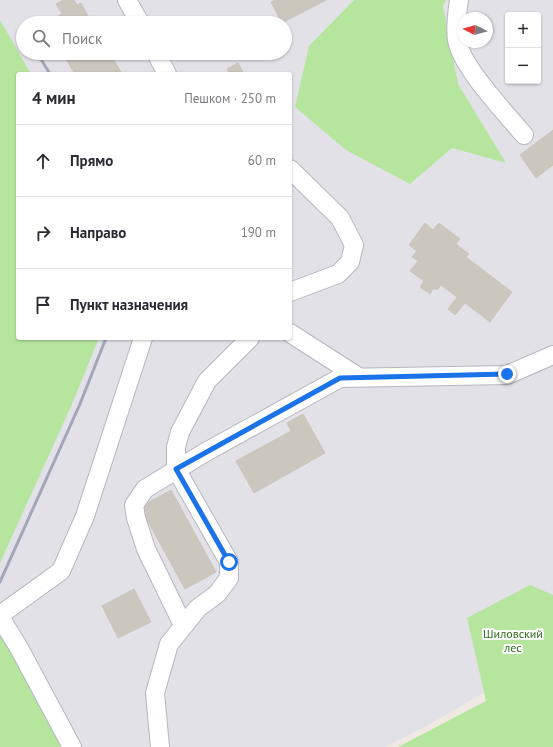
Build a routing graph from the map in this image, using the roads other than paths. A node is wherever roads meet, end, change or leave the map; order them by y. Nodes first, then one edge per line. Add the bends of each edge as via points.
1 (128, 0) edge
2 (459, 0) edge
3 (136, 16) edge
4 (160, 60) edge
5 (166, 72) edge
6 (524, 135) dead end
7 (292, 171) edge
8 (292, 291) edge
9 (292, 334) edge
10 (142, 340) edge
11 (248, 340) edge
12 (553, 355) edge
13 (357, 376) junction
14 (176, 469) junction
15 (0, 616) edge
16 (183, 625) junction
17 (72, 747) edge
18 (160, 747) edge

1 - 3 lane
2 - 6 lane via 456,18 457,41 465,63
4 - 5 lane
7 - 8 lane via 340,218 354,245 350,262 338,274
9 - 13 lane
10 - 15 lane via 85,516 62,571
11 - 14 lane via 207,381 180,432 176,447
12 - 13 lane via 507,374
13 - 14 lane via 340,378
14 - 16 lane via 145,489 134,505 146,550
14 - 16 lane via 229,562 229,578 217,594 198,608
15 - 17 lane
16 - 18 lane via 169,644 155,693

